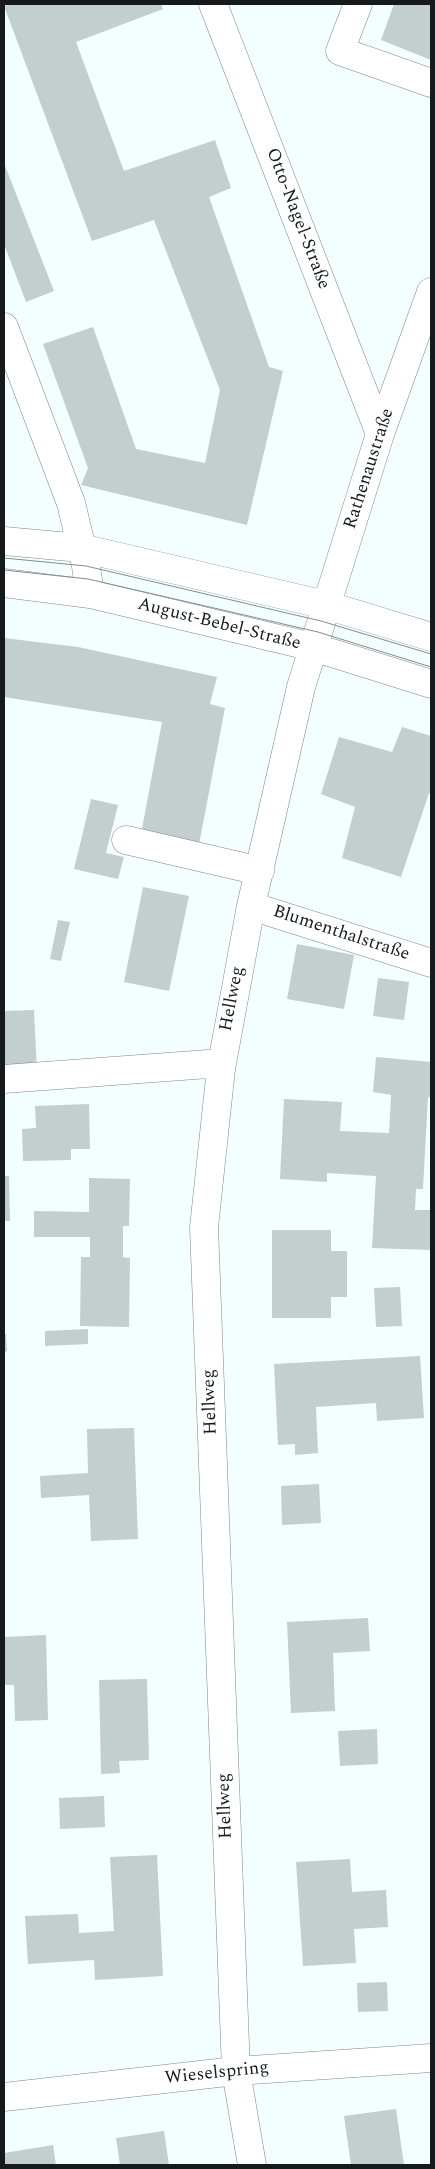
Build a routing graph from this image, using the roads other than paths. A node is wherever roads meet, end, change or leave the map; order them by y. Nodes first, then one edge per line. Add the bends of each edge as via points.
1 (213, 4) edge
2 (358, 4) edge
3 (431, 83) edge
4 (431, 292) edge
5 (4, 327) edge
6 (380, 434) junction
7 (4, 542) edge
8 (81, 548) junction
9 (4, 583) edge
10 (90, 594) junction
11 (326, 605) junction
12 (431, 637) edge
13 (313, 647) junction
14 (431, 684) edge
15 (126, 840) dead end
16 (260, 871) junction
17 (251, 906) junction
18 (431, 963) edge
19 (222, 1062) junction
20 (4, 1079) edge
21 (431, 2058) edge
22 (236, 2071) junction
23 (4, 2097) edge
24 (252, 2165) edge

1 - 6 street, Otto-Nagel-Straße
2 - 3 street via 340,51
4 - 6 street, Rathenaustraße
5 - 8 street via 71,503
6 - 11 street, Rathenaustraße
7 - 8 street
8 - 10 street
8 - 11 street
9 - 10 street, August-Bebel-Straße
10 - 13 street, August-Bebel-Straße
11 - 12 street
11 - 13 street, Rathenaustraße
13 - 14 street, August-Bebel-Straße
13 - 16 street, Hellweg
15 - 16 street
16 - 17 street, Hellweg
17 - 18 street, Blumenthalstraße
17 - 19 street, Hellweg
19 - 20 street
19 - 22 street, Hellweg via 204,1227
21 - 22 street, Wieselspring
22 - 23 street, Wieselspring
22 - 24 street, Hellweg

